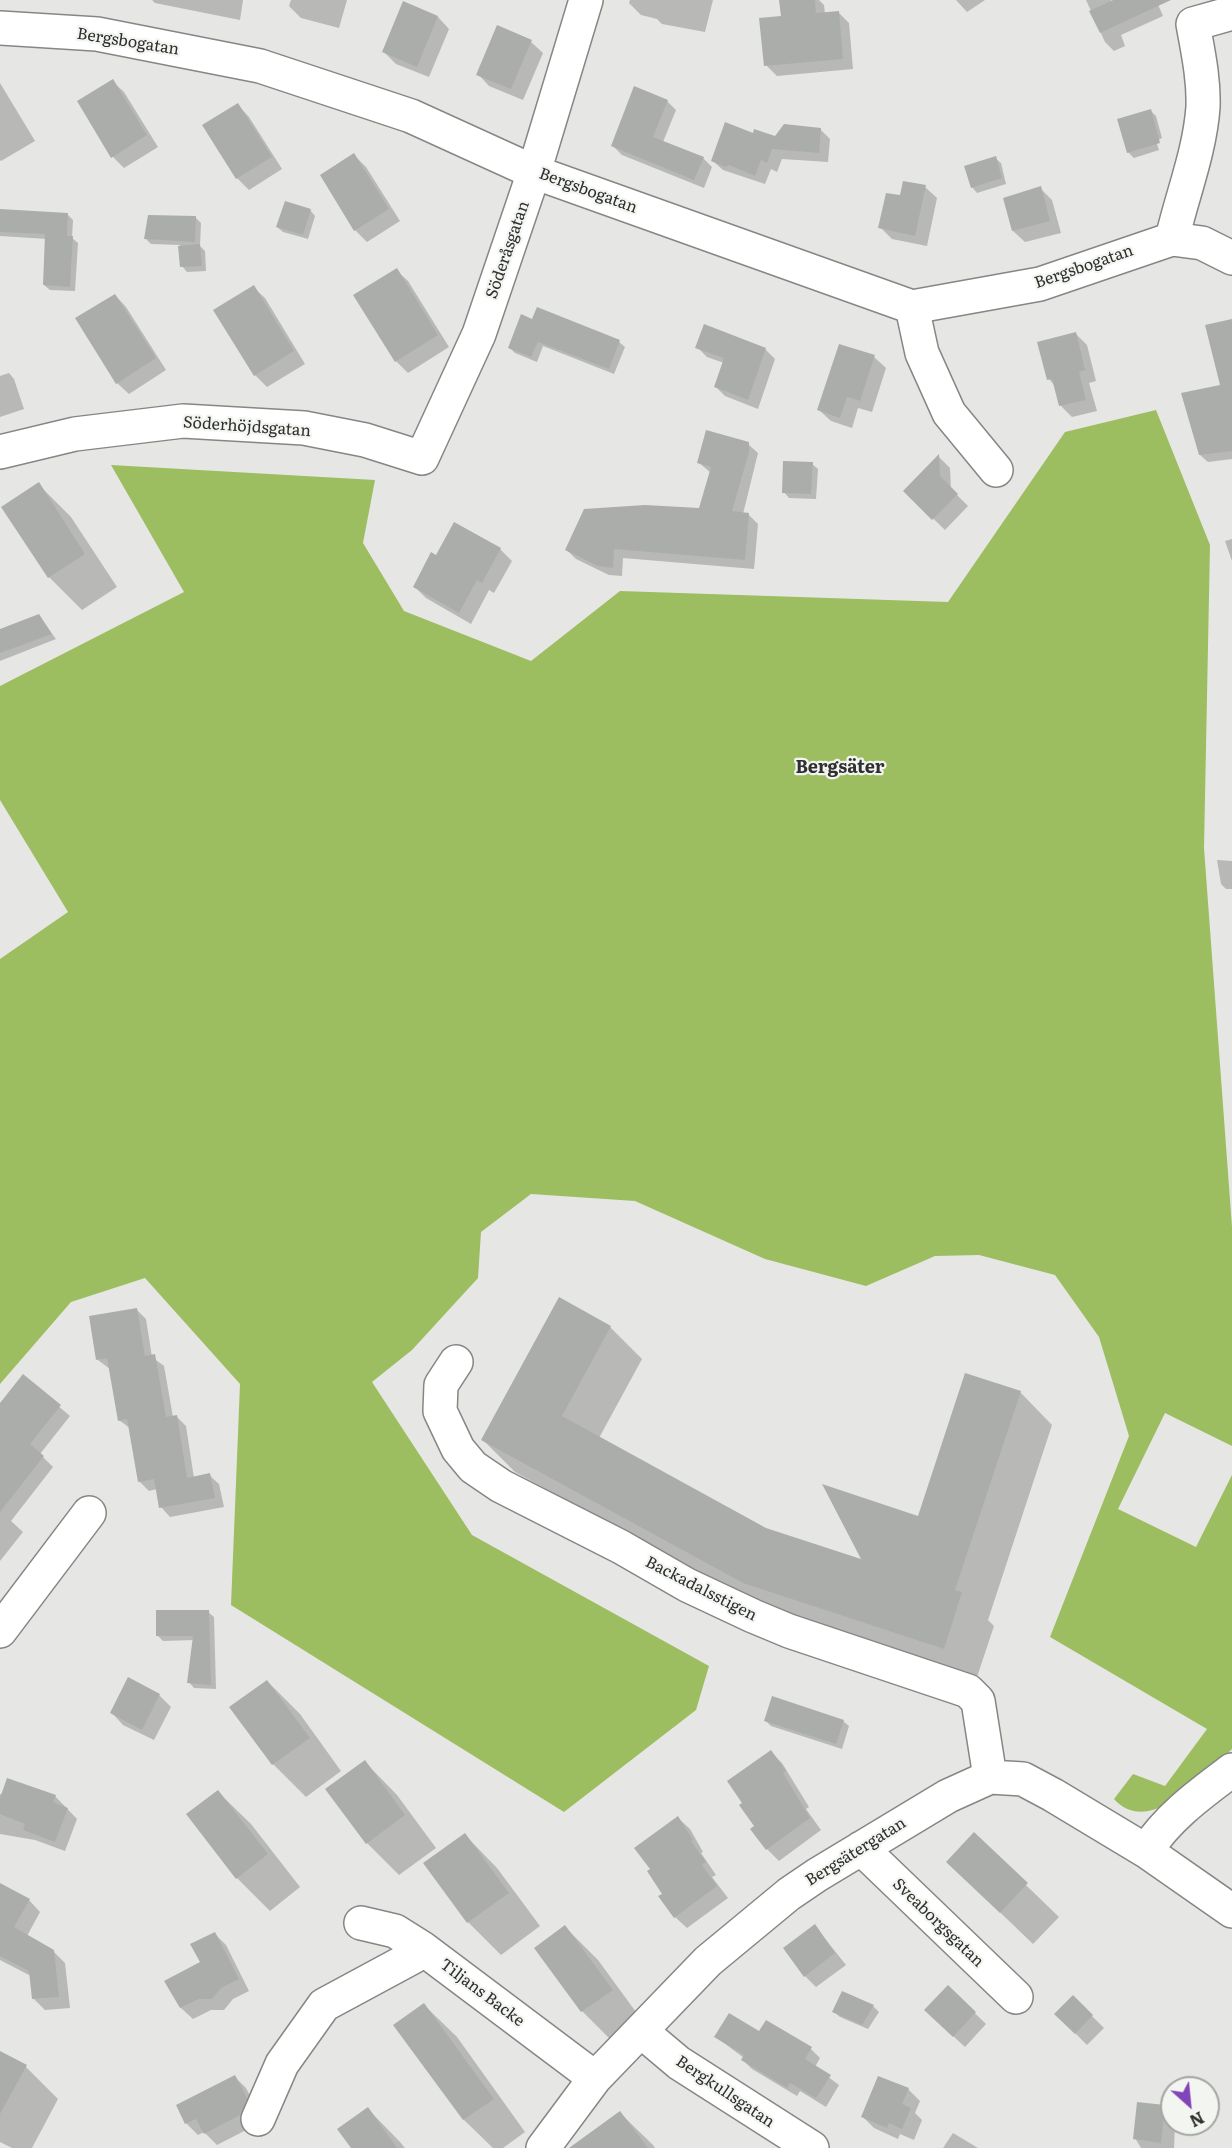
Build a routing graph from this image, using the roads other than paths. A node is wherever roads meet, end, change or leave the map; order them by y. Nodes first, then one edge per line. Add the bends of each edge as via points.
1 (586, 0) edge
2 (1232, 13) edge
3 (0, 28) edge
4 (534, 172) junction
5 (1172, 239) junction
6 (1232, 258) edge
7 (912, 307) junction
8 (0, 452) edge
9 (422, 458) joint
10 (996, 470) dead end
11 (456, 1362) dead end
12 (89, 1514) dead end
13 (0, 1630) edge
14 (1232, 1770) edge
15 (990, 1777) junction
16 (861, 1848) junction
17 (1146, 1851) junction
18 (1232, 1911) edge
19 (361, 1923) dead end
20 (422, 1948) junction
21 (1016, 1997) dead end
22 (641, 2031) junction
23 (595, 2078) junction
24 (258, 2119) dead end
25 (543, 2148) edge
26 (812, 2148) edge

1 - 4 street, Söderåsgatan
2 - 5 street via 1193,24 1201,64 1203,108
3 - 4 street, Bergsbogatan via 97,34 260,66 411,116
4 - 7 street, Bergsbogatan
4 - 9 street, Söderåsgatan via 479,334
5 - 6 street via 1202,243
5 - 7 street, Bergsbogatan via 1040,284
7 - 10 street via 922,353 949,413
8 - 9 street, Söderhöjdsgatan via 75,434 183,421 304,428 365,440
11 - 15 street, Backadalsstigen via 441,1385 440,1411 458,1449 473,1467 501,1486 720,1602 789,1631 968,1690 978,1701
12 - 13 street
14 - 17 street via 1189,1803
15 - 16 street, Bergsätergatan via 948,1796
15 - 17 street, Bergsätergatan via 1023,1779
16 - 21 street, Sveaborgsgatan
16 - 22 street, Bergsätergatan via 789,1894 708,1961
17 - 18 street, Bergsätergatan
19 - 20 street, Tiljans Backe via 395,1931
20 - 23 street, Tiljans Backe
20 - 24 street via 413,1957 324,2005 282,2064
22 - 23 street, Bergsätergatan
22 - 26 street, Bergkullsgatan via 679,2063
23 - 25 street, Bergsätergatan

